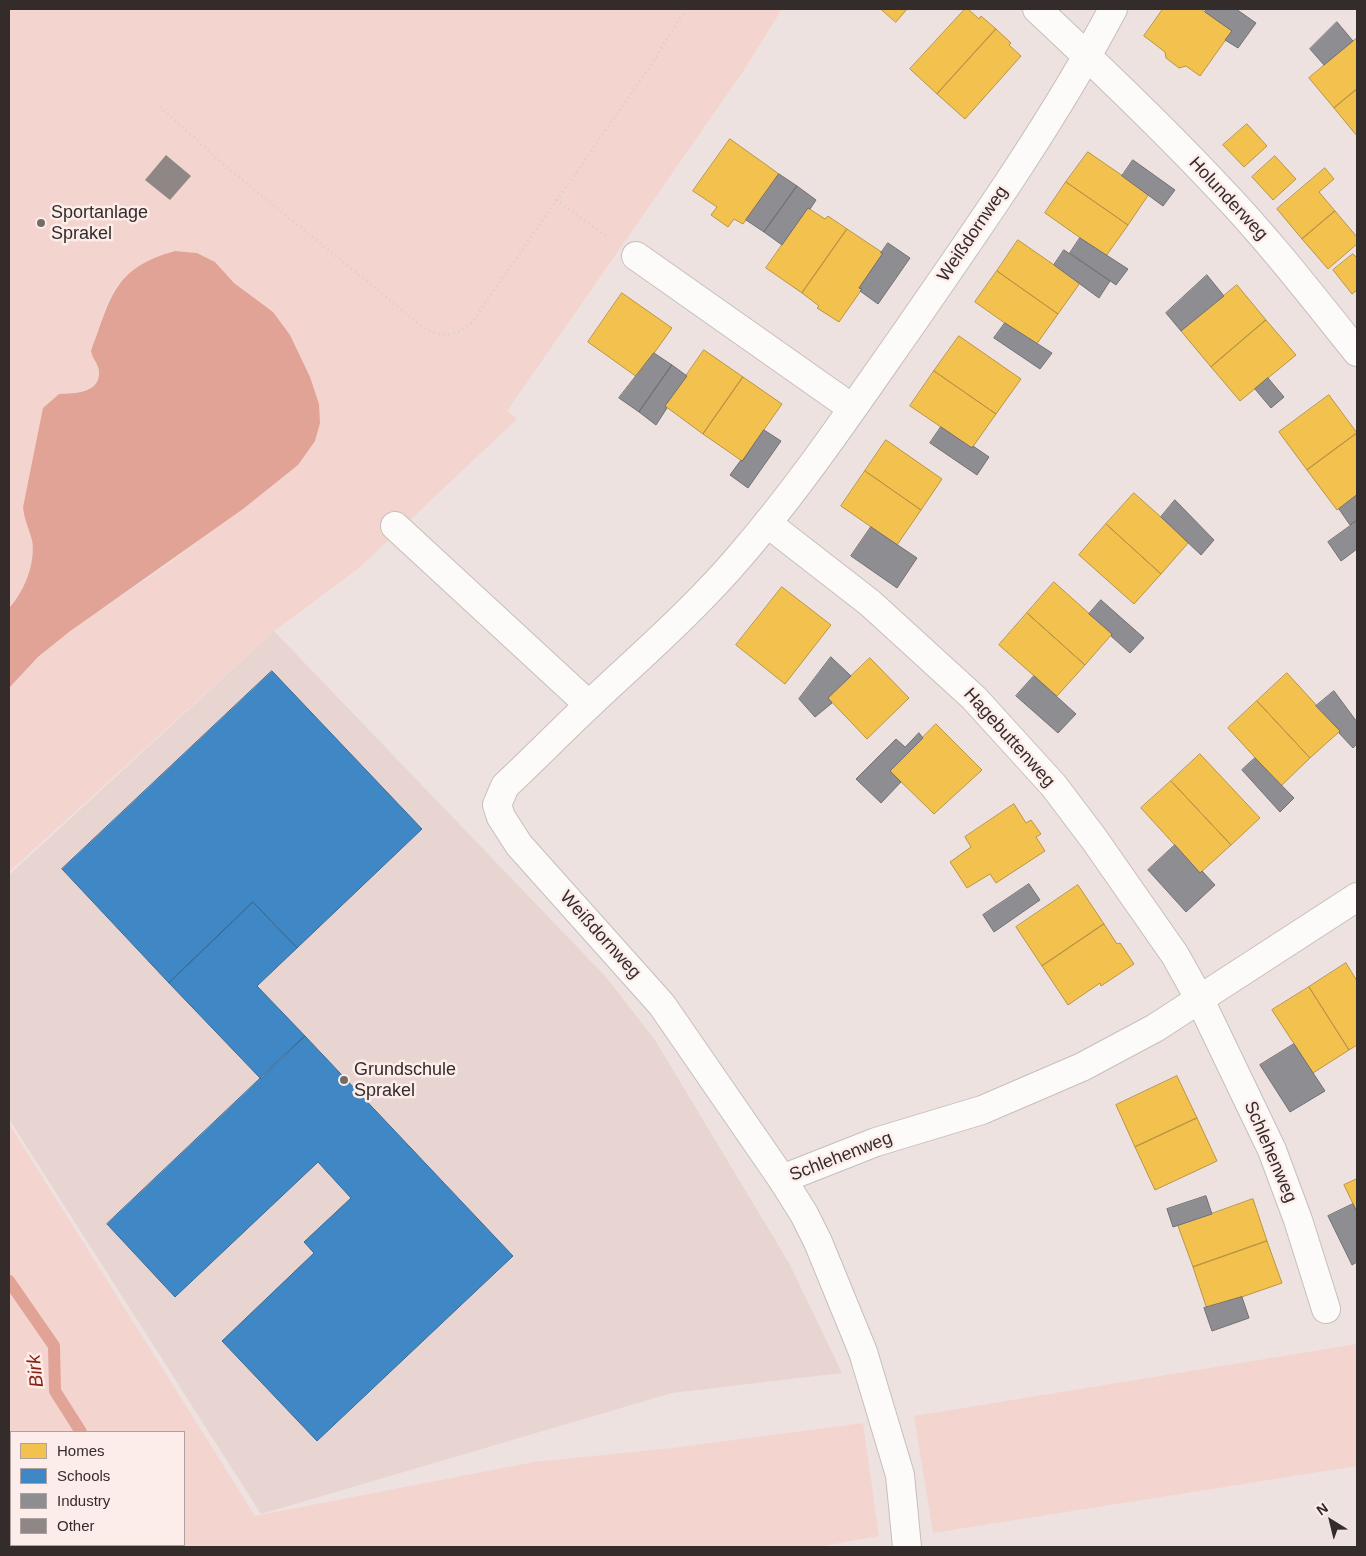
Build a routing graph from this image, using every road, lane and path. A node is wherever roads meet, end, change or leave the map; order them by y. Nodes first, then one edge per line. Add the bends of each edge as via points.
1 (686, 9) edge
2 (1037, 9) edge
3 (1113, 9) edge
4 (1088, 56) junction
5 (160, 107) dead end
6 (556, 200) junction
7 (636, 256) joint
8 (1357, 352) edge
9 (852, 408) junction
10 (767, 523) junction
11 (395, 526) dead end
12 (590, 704) junction
13 (1357, 897) edge
14 (1200, 1000) junction
15 (782, 1179) junction
16 (1326, 1309) dead end
17 (907, 1547) edge

1 - 6 path via 651,65
2 - 4 street, Holunderweg
3 - 4 street
4 - 8 street, Holunderweg via 1219,188 1267,241
4 - 9 street, Weißdornweg via 952,267
5 - 6 path via 224,165 423,327 446,336 472,322
6 - 7 path
7 - 9 street
9 - 10 street, Weißdornweg
10 - 12 street, Weißdornweg via 707,592
10 - 14 street, Hagebuttenweg via 870,603 980,704 1054,786 1094,839 1175,956
11 - 12 street
12 - 15 street, Weißdornweg via 505,786 497,804 501,817 519,845 662,1005
13 - 14 street, Schlehenweg
14 - 15 street, Schlehenweg via 1156,1028 1082,1067 982,1110 876,1142
14 - 16 street, Schlehenweg via 1272,1150
15 - 17 street, Schlehenweg via 818,1242 863,1352 900,1475

